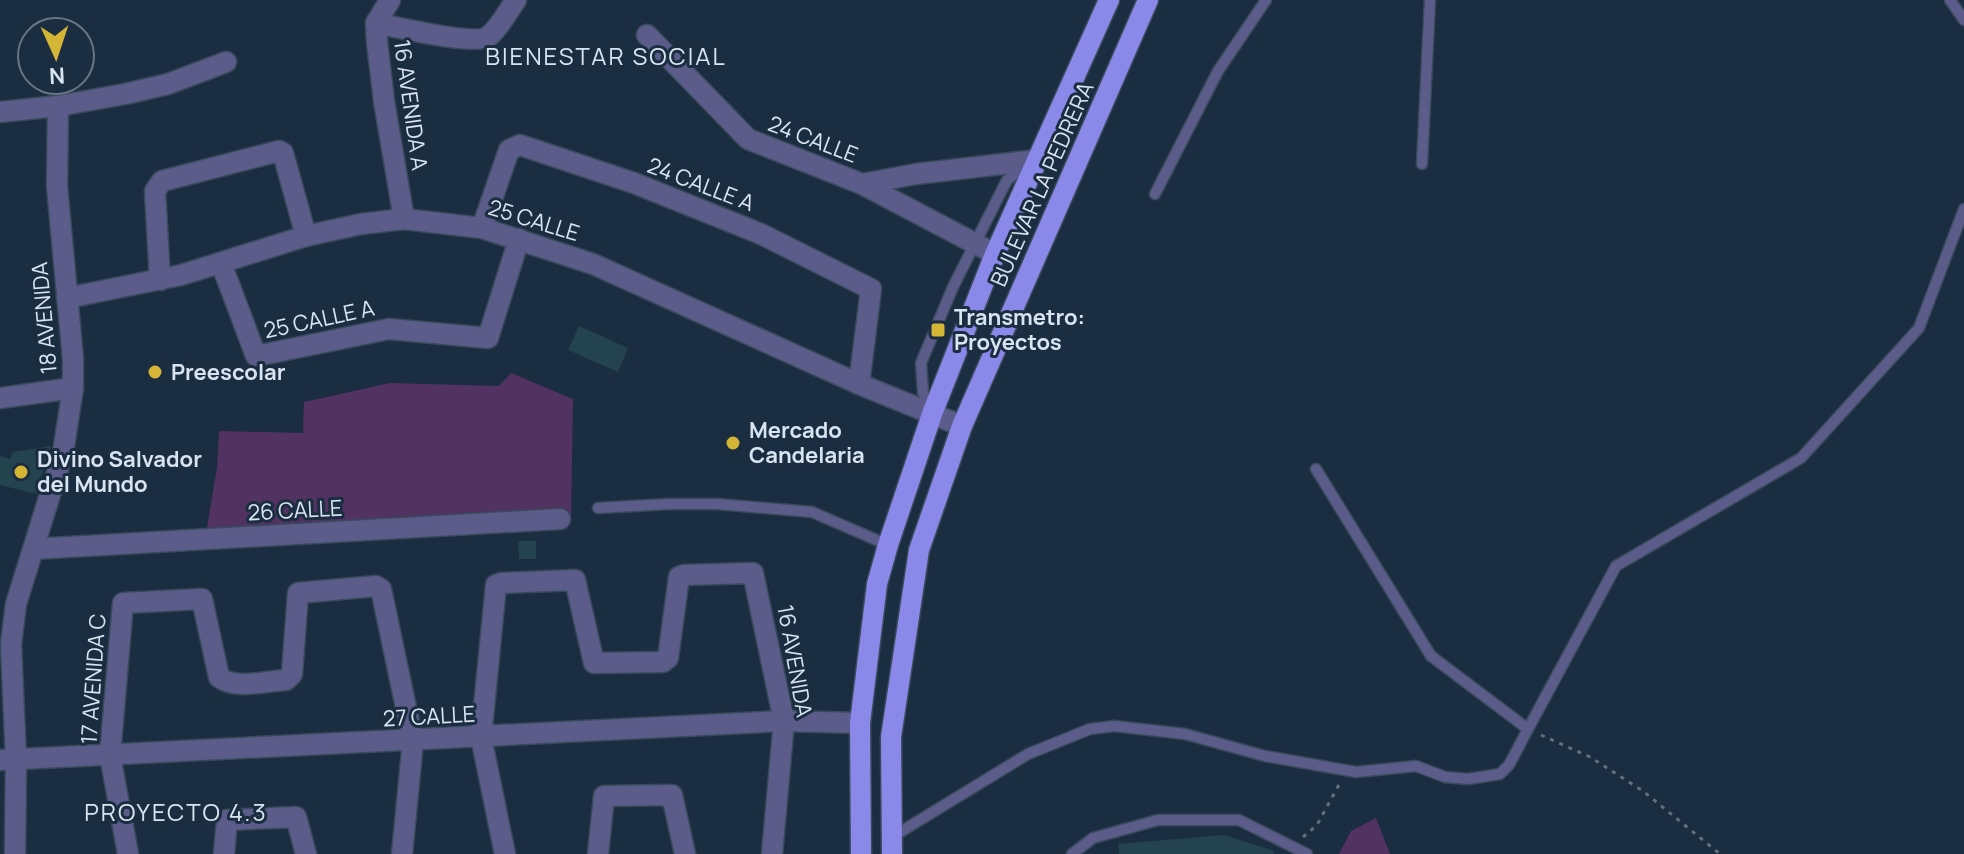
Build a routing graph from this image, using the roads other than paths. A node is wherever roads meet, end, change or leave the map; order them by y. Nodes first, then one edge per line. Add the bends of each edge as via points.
1 (390, 0) edge
2 (516, 0) edge
3 (1109, 0) edge
4 (1148, 0) edge
5 (1266, 0) edge
6 (1430, 0) edge
7 (1950, 0) edge
8 (1964, 20) edge
9 (376, 23) junction
10 (647, 35) dead end
11 (226, 62) dead end
12 (58, 106) junction
13 (0, 112) edge
14 (1037, 160) junction
15 (1422, 164) dead end
16 (862, 184) junction
17 (1155, 194) dead end
18 (1964, 209) edge
19 (404, 219) junction
20 (482, 228) junction
21 (306, 236) junction
22 (519, 239) junction
23 (974, 244) junction
24 (995, 254) junction
25 (221, 263) junction
26 (160, 280) junction
27 (67, 298) junction
28 (859, 384) junction
29 (73, 388) junction
30 (0, 398) edge
31 (932, 414) junction
32 (962, 426) junction
33 (1316, 469) dead end
34 (598, 508) dead end
35 (560, 519) dead end
36 (888, 545) junction
37 (33, 549) junction
38 (784, 721) junction
39 (860, 723) junction
40 (1528, 729) junction
41 (481, 737) junction
42 (413, 741) junction
43 (110, 755) junction
44 (8, 760) edge
45 (891, 846) edge
46 (15, 854) edge
47 (128, 854) edge
48 (224, 854) edge
49 (306, 854) edge
50 (402, 854) edge
51 (505, 854) edge
52 (598, 854) edge
53 (685, 854) edge
54 (772, 854) edge
55 (861, 854) edge
56 (1072, 854) edge
57 (1307, 854) edge

1 - 9 street, 16 AVENIDA A
2 - 9 street via 482,39
3 - 14 main road, BULEVAR LA PEDRERA
4 - 32 main road, BULEVAR LA PEDRERA
5 - 17 lane via 1218,71
6 - 15 lane
7 - 8 lane
9 - 19 street, 16 AVENIDA A
10 - 16 street, 24 CALLE via 748,139
11 - 12 street via 168,84
12 - 13 street
12 - 27 street, 18 AVENIDA via 57,186
14 - 16 street, 24 CALLE
14 - 23 lane via 1007,180
14 - 24 main road, BULEVAR LA PEDRERA
16 - 23 street, 24 CALLE
18 - 40 lane via 1919,328 1801,458 1616,566
19 - 20 street, 25 CALLE
19 - 21 street, 25 CALLE
20 - 22 street, 25 CALLE
20 - 28 street, 24 CALLE A via 509,150 520,145 761,234 872,292
21 - 25 street, 25 CALLE
21 - 26 street via 279,151 162,181 155,191
22 - 25 street, 25 CALLE A via 488,338 389,329 256,356
22 - 28 street, 25 CALLE via 593,264
23 - 24 street, 24 CALLE
23 - 31 lane via 921,363 923,392
24 - 31 main road, BULEVAR LA PEDRERA
25 - 26 street, 25 CALLE
26 - 27 street, 25 CALLE
27 - 29 street, 18 AVENIDA
28 - 31 street, 25 CALLE
29 - 30 street
29 - 37 street, 18 AVENIDA via 63,453
31 - 32 street, 25 CALLE
31 - 36 main road, BULEVAR LA PEDRERA
32 - 45 main road, BULEVAR LA PEDRERA via 919,550 891,737
33 - 40 lane via 1431,656
34 - 36 lane via 717,504 812,512
35 - 37 street, 26 CALLE
36 - 39 main road, BULEVAR LA PEDRERA via 877,584
37 - 44 street, 18 AVENIDA via 16,604 11,644
38 - 39 street, 27 CALLE
38 - 41 street, 27 CALLE
38 - 41 street, 16 AVENIDA via 753,573 679,577 666,661 594,663 575,580 501,583 496,585
38 - 54 street, 16 AVENIDA
39 - 55 main road, BULEVAR LA PEDRERA
40 - 45 lane via 1509,765 1485,778 1445,777 1416,766 1347,770 1265,756 1185,734 1114,726 1090,729 1028,754
41 - 42 street, 27 CALLE
41 - 51 street
42 - 43 street, 27 CALLE
42 - 43 street, 17 AVENIDA C via 381,589 376,586 298,593 292,674 286,680 231,683 219,677 202,599 124,603
42 - 50 street
43 - 44 street, 27 CALLE
43 - 47 street, 17 AVENIDA C
44 - 46 street, 18 AVENIDA
48 - 49 street via 227,820 296,817
52 - 53 street via 604,796 672,795
56 - 57 lane via 1093,838 1158,820 1239,820

